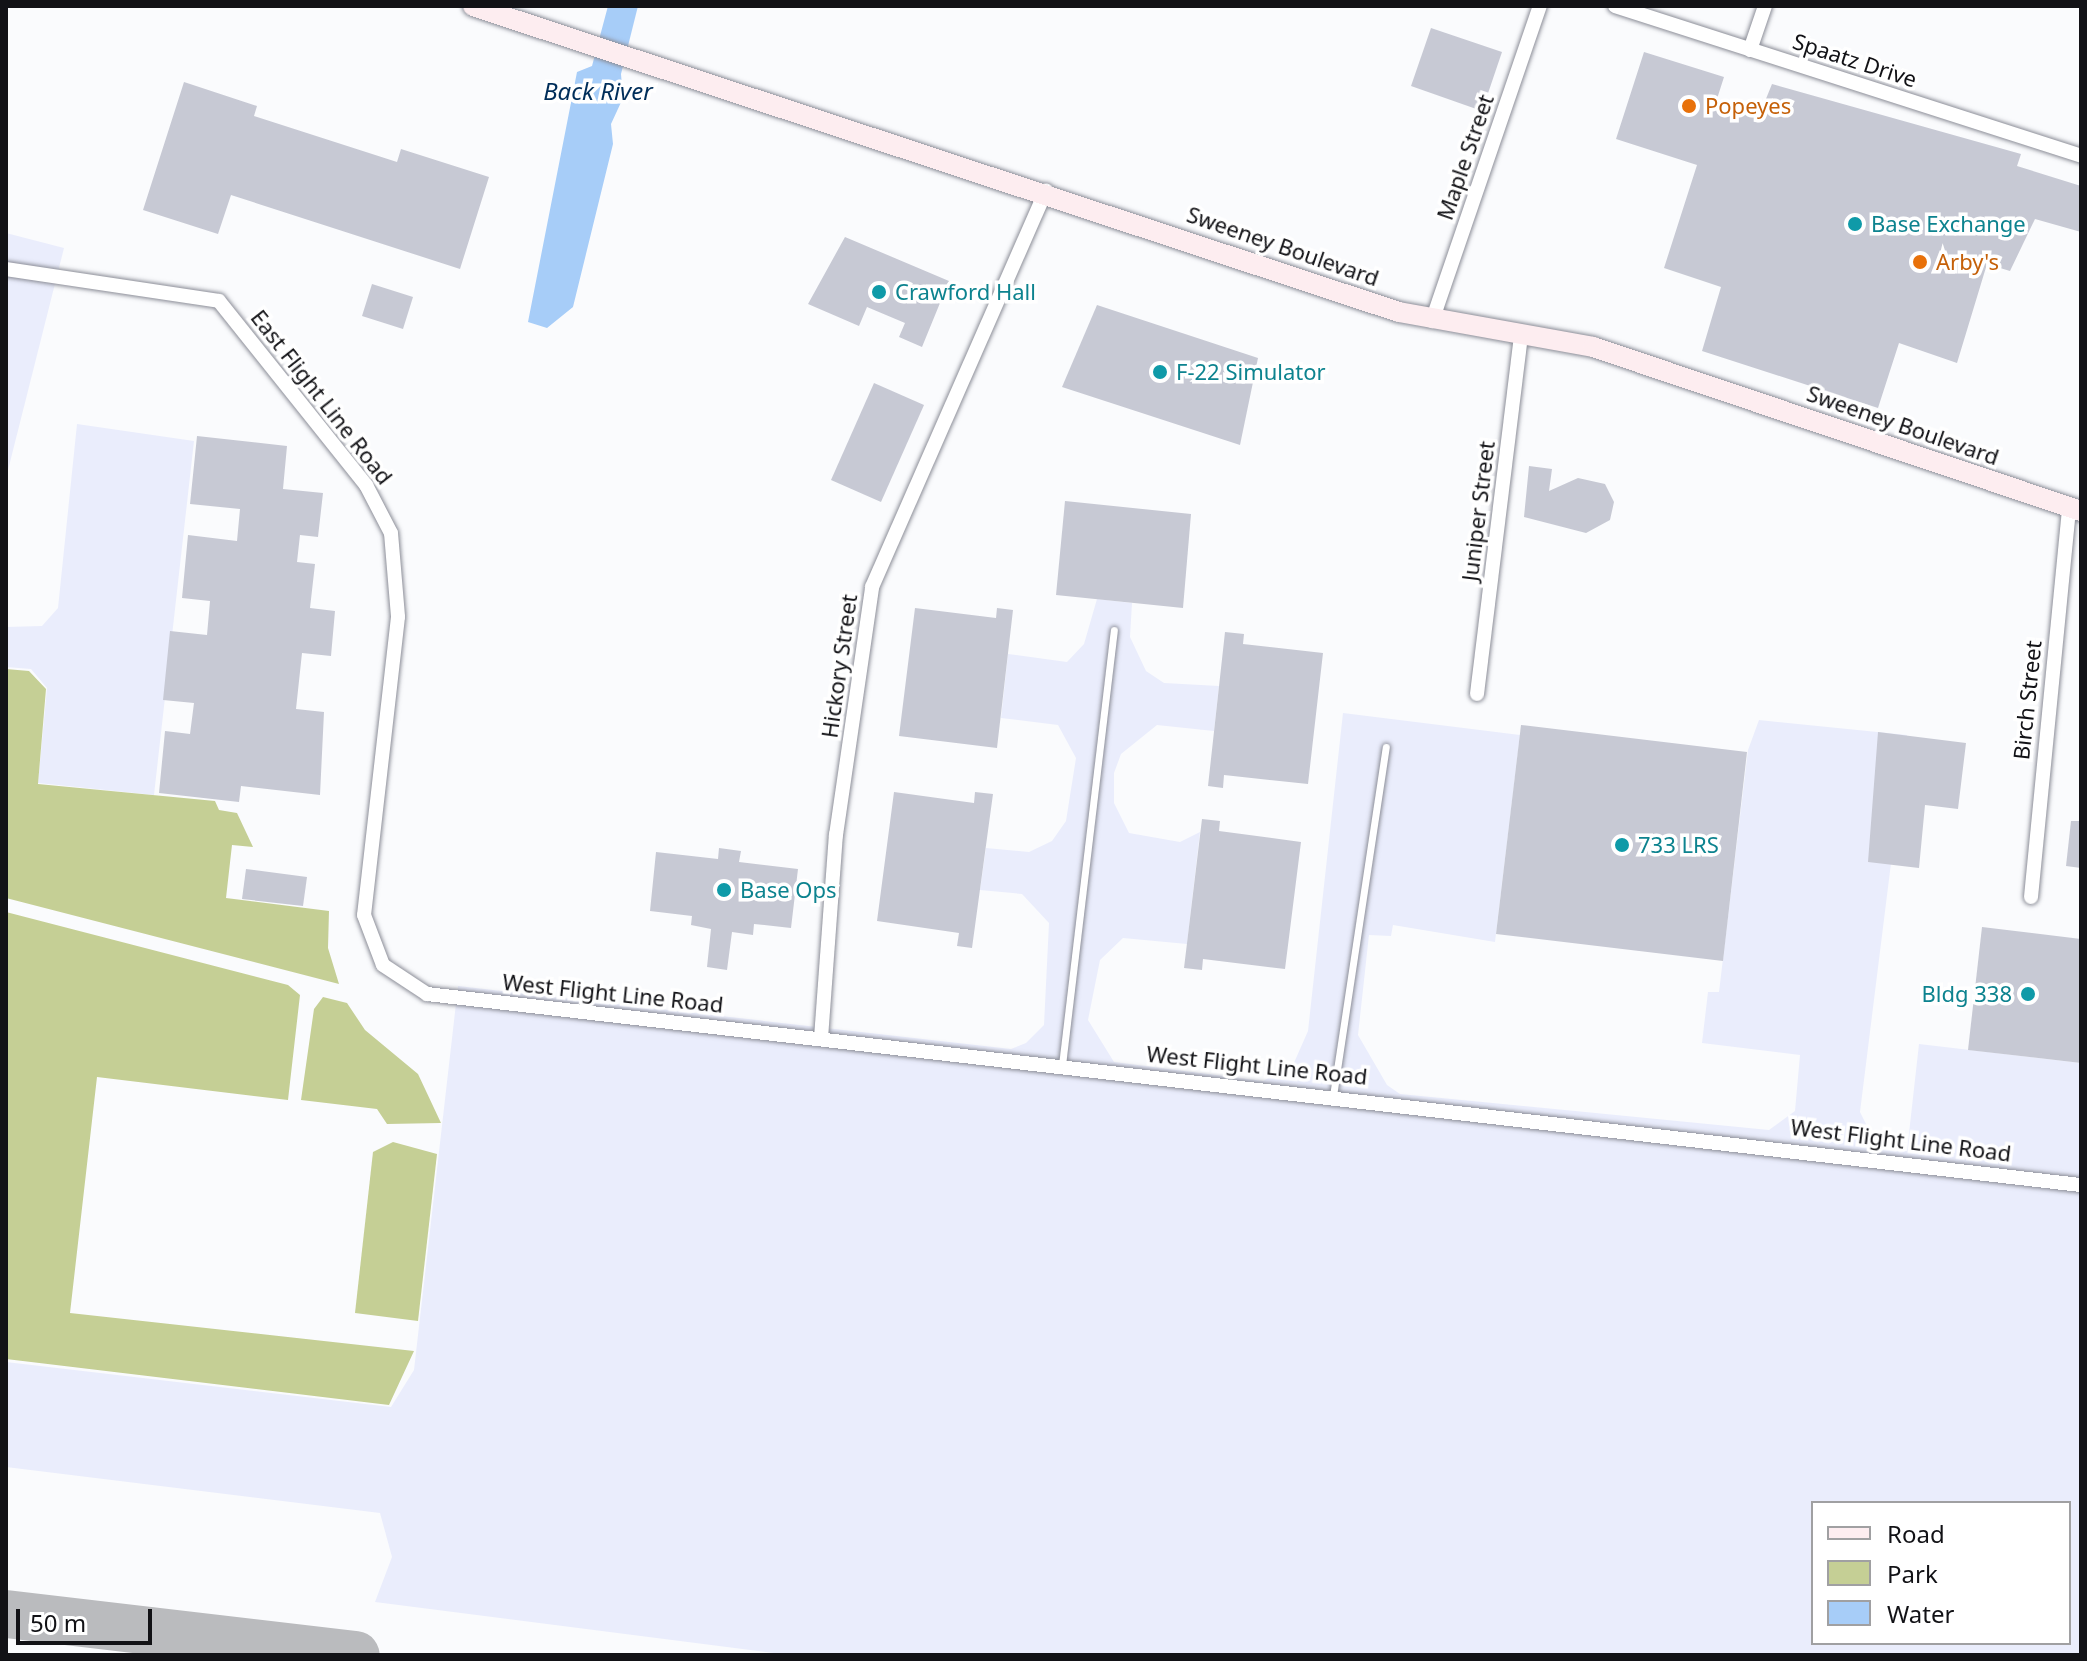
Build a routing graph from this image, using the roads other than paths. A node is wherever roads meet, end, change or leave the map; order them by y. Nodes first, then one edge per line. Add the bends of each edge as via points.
1 (473, 6) edge
2 (1540, 6) edge
3 (1615, 6) edge
4 (1765, 6) edge
5 (1750, 50) junction
6 (2081, 156) edge
7 (1046, 191) junction
8 (6, 269) edge
9 (1432, 321) junction
10 (1521, 334) junction
11 (2075, 508) edge
12 (1114, 630) dead end
13 (1477, 694) dead end
14 (1386, 747) dead end
15 (2031, 897) dead end
16 (427, 994) joint
17 (821, 1038) junction
18 (1062, 1065) junction
19 (1333, 1096) junction
20 (2081, 1185) edge

1 - 7 main road, Sweeney Boulevard
2 - 9 street, Maple Street
3 - 5 street, Spaatz Drive
4 - 5 street
5 - 6 street, Spaatz Drive
7 - 9 main road, Sweeney Boulevard
7 - 17 street, Hickory Street via 872,587 836,835
8 - 16 street, East Flight Line Road via 219,301 366,485 391,533 398,617 364,915 383,965
9 - 10 main road, Sweeney Boulevard
10 - 11 main road, Sweeney Boulevard via 1593,347
10 - 13 street, Juniper Street
11 - 15 street, Birch Street
12 - 18 lane
14 - 19 lane
16 - 17 street, West Flight Line Road
17 - 18 street, West Flight Line Road
18 - 19 street, West Flight Line Road
19 - 20 street, West Flight Line Road

